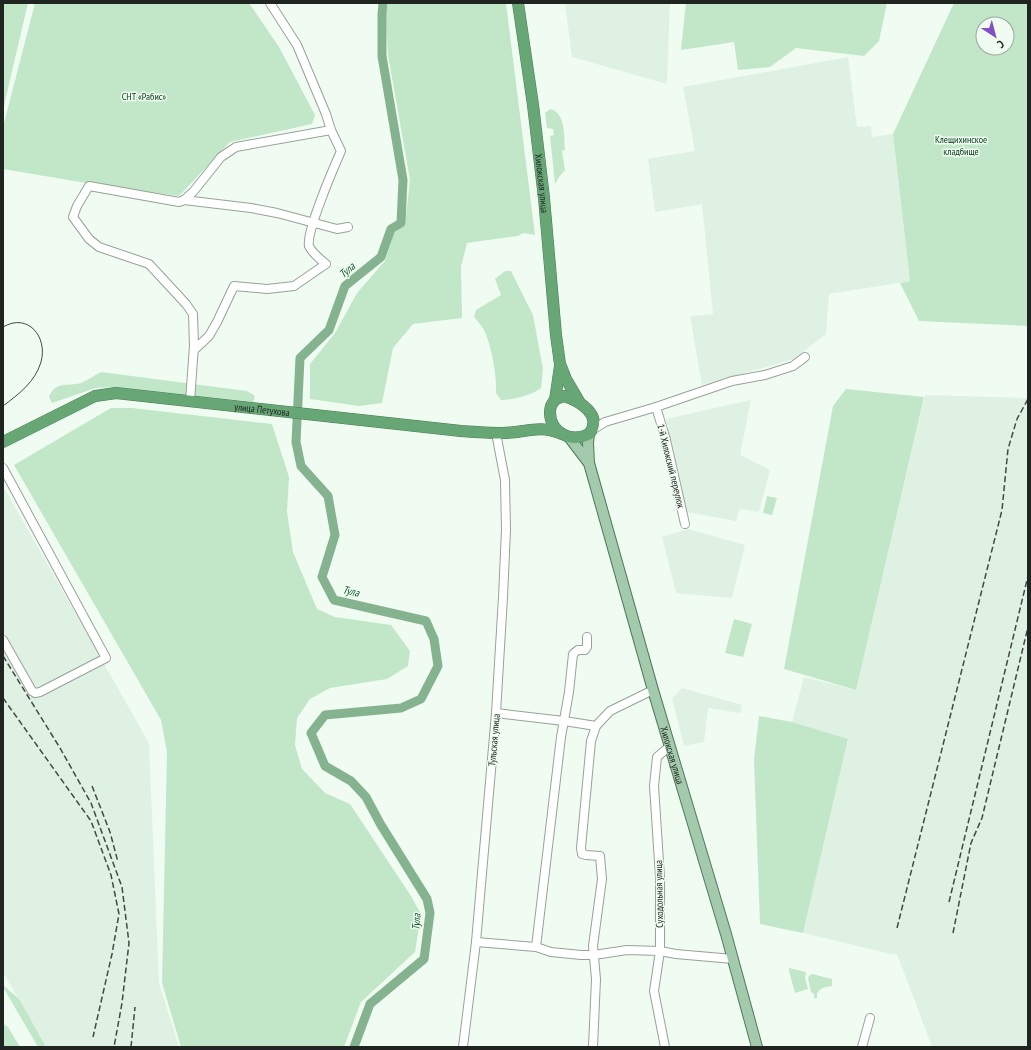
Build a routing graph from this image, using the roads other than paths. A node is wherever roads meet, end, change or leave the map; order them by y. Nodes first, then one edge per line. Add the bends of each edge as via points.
1 (270, 3) edge
2 (518, 3) edge
3 (331, 130) junction
4 (184, 200) junction
5 (314, 224) junction
6 (348, 227) dead end
7 (194, 350) junction
8 (805, 357) dead end
9 (560, 364) junction
10 (190, 401) junction
11 (580, 403) junction
12 (553, 404) junction
13 (656, 407) junction
14 (592, 416) junction
15 (605, 422) junction
16 (530, 430) junction
17 (591, 432) junction
18 (496, 433) junction
19 (565, 435) junction
20 (3, 442) edge
21 (589, 463) junction
22 (3, 468) edge
23 (685, 524) dead end
24 (587, 637) dead end
25 (3, 640) edge
26 (653, 690) junction
27 (496, 713) junction
28 (564, 721) junction
29 (596, 726) junction
30 (670, 746) junction
31 (476, 942) junction
32 (536, 947) junction
33 (660, 951) junction
34 (594, 956) junction
35 (733, 959) junction
36 (870, 1018) dead end
37 (463, 1047) edge
38 (593, 1047) edge
39 (665, 1047) edge
40 (757, 1047) edge
41 (862, 1047) edge

1 - 3 street via 297,45
2 - 9 highway, Хилокская улица via 541,175
3 - 4 street via 236,147 220,157
3 - 5 street via 341,152 326,186
4 - 5 street via 251,208
4 - 7 street via 179,202 89,186 73,217 88,239 99,247 150,264 193,314
5 - 6 street via 337,229
5 - 7 street via 310,246 316,256 326,264 294,286 267,289 234,286 217,322
7 - 10 street
8 - 13 street via 793,366 765,375 732,381
9 - 11 highway
9 - 12 highway
10 - 18 highway, улица Петухова
10 - 20 highway, улица Петухова via 116,393 95,396
11 - 12 highway via 564,396
11 - 14 highway
12 - 16 highway
12 - 19 highway via 551,422 555,429
13 - 15 street
13 - 23 street, 1-й Хилокский переулок
14 - 15 street
14 - 17 highway via 594,420
15 - 17 street
16 - 18 highway, улица Петухова
16 - 19 highway, улица Петухова via 551,429
17 - 19 highway via 575,438
17 - 21 main road via 588,443
18 - 27 street, Тульская улица via 504,480 506,530
19 - 21 main road
21 - 26 main road, Хилокская улица
22 - 25 street via 106,658 35,693
24 - 28 street via 585,650 578,650 573,654
26 - 29 street via 610,711
26 - 30 main road, Хилокская улица
27 - 28 street
27 - 31 street, Тульская улица
28 - 29 street
28 - 32 street
29 - 34 street via 591,741 581,848 582,854 600,856 602,879 593,946
30 - 33 street, Суходольная улица via 656,757 654,786 660,878
30 - 35 main road, Хилокская улица
31 - 32 street
31 - 37 street, Тульская улица
32 - 34 street via 551,952
33 - 34 street via 627,950
33 - 35 street
33 - 39 street, Суходольная улица via 654,991
34 - 38 street via 596,979
35 - 40 main road, Хилокская улица
36 - 41 street

